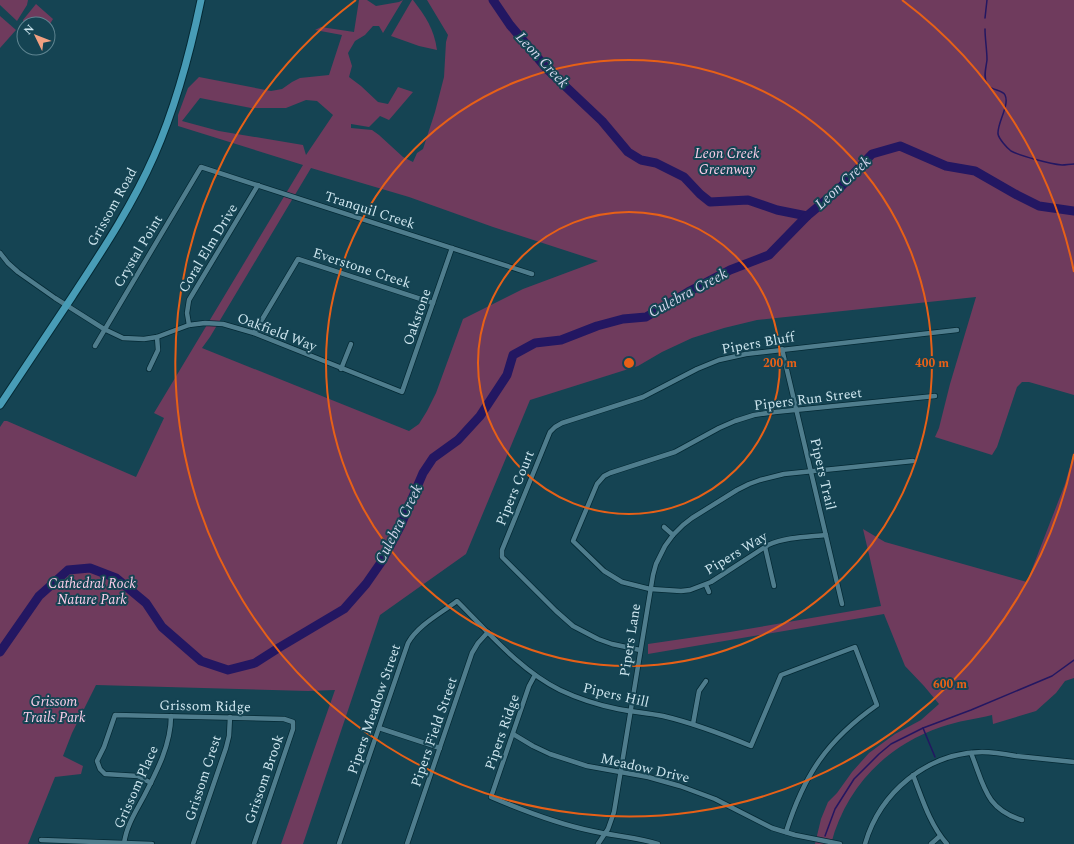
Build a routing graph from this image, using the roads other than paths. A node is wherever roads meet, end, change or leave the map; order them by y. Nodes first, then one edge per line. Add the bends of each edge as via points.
1 (201, 0) edge
2 (201, 167) joint
3 (258, 185) junction
4 (452, 248) junction
5 (0, 253) edge
6 (532, 274) dead end
7 (433, 303) junction
8 (66, 305) junction
9 (189, 325) junction
10 (104, 329) junction
11 (957, 330) dead end
12 (254, 333) junction
13 (157, 337) junction
14 (351, 344) dead end
15 (95, 346) dead end
16 (782, 349) junction
17 (149, 369) dead end
18 (341, 369) junction
19 (402, 392) joint
20 (936, 396) dead end
21 (0, 405) edge
22 (796, 410) junction
23 (553, 429) joint
24 (913, 461) dead end
25 (811, 472) junction
26 (664, 527) dead end
27 (826, 534) junction
28 (673, 535) junction
29 (573, 541) joint
30 (765, 547) junction
31 (706, 585) junction
32 (774, 586) dead end
33 (650, 589) junction
34 (709, 592) dead end
35 (457, 601) joint
36 (842, 604) dead end
37 (488, 632) junction
38 (640, 650) junction
39 (535, 675) junction
40 (706, 681) dead end
41 (630, 711) junction
42 (171, 716) junction
43 (230, 717) junction
44 (293, 722) joint
45 (693, 724) junction
46 (379, 728) junction
47 (513, 734) junction
48 (440, 748) junction
49 (971, 753) junction
50 (1074, 762) edge
51 (621, 773) junction
52 (913, 775) junction
53 (151, 783) junction
54 (1022, 820) dead end
55 (786, 832) junction
56 (605, 833) junction
57 (940, 836) junction
58 (41, 840) dead end
59 (64, 842) edge
60 (124, 844) edge
61 (152, 844) edge
62 (193, 844) edge
63 (254, 844) edge
64 (339, 844) edge
65 (408, 844) edge
66 (598, 844) edge
67 (658, 844) edge
68 (840, 844) edge
69 (865, 844) edge
70 (932, 844) edge
71 (947, 844) edge

1 - 8 main road, Grissom Road via 179,89 153,157 134,198
2 - 3 street, Tranquil Creek
2 - 10 street, Crystal Point
3 - 4 street, Tranquil Creek
3 - 9 street, Coral Elm Drive via 189,300
4 - 6 street, Tranquil Creek
4 - 7 street, Oakstone
5 - 8 street, Oakfield Way via 18,272
7 - 12 street, Everstone Creek via 298,259
7 - 19 street, Oakstone
8 - 10 street, Oakfield Way
8 - 21 main road, Grissom Road
9 - 12 street, Oakfield Way via 223,324
9 - 13 street, Oakfield Way
10 - 13 street, Oakfield Way via 124,338
10 - 15 street, Crystal Point
11 - 16 street, Pipers Bluff
12 - 18 street, Oakfield Way
13 - 17 street via 158,350
14 - 18 street
16 - 22 street, Pipers Trail
16 - 23 street, Pipers Bluff via 719,360 696,369 644,397 562,423
18 - 19 street, Oakfield Way
20 - 22 street, Pipers Run Street
22 - 25 street, Pipers Trail
22 - 29 street, Pipers Run Street via 754,415 735,421 674,452 610,473 597,484
23 - 38 street, Pipers Court via 502,550 502,557 573,626 605,642
24 - 25 street, Pipers Lane
25 - 27 street, Pipers Trail
25 - 28 street, Pipers Lane via 784,474 749,484 692,518
26 - 28 street
27 - 30 street, Pipers Way via 789,539
27 - 36 street, Pipers Trail
28 - 33 street, Pipers Lane via 660,556
29 - 33 street, Pipers Way via 597,566 612,577
30 - 31 street, Pipers Way
30 - 32 street
31 - 33 street, Pipers Way via 681,591
31 - 34 street, Pipers Way
33 - 38 street, Pipers Lane
35 - 37 street, Pipers Hill
35 - 46 street, Pipers Meadow Street via 420,628 410,639
37 - 39 street, Pipers Hill
37 - 48 street, Pipers Field Street via 472,653
38 - 41 street, Pipers Lane
39 - 41 street, Pipers Hill via 579,698
39 - 47 street, Pipers Ridge
40 - 45 street via 699,691
41 - 45 street, Pipers Hill
41 - 51 street, Pipers Lane
42 - 43 street, Grissom Ridge
42 - 53 street, Grissom Place via 171,729
42 - 53 street, Grissom Ridge via 115,715 97,761 105,774 138,776
43 - 44 street, Grissom Ridge via 284,718
43 - 62 street, Grissom Crest via 226,748
44 - 63 street, Grissom Brook via 293,729
45 - 55 street, Pipers Hill via 751,746 781,675 855,647 877,705 848,728 824,753 803,787
46 - 48 street
46 - 64 street, Pipers Meadow Street
47 - 51 street, Meadow Drive via 550,754 579,764
47 - 56 street, Pipers Ridge via 491,797 532,815
48 - 65 street, Pipers Field Street
49 - 50 street
49 - 52 street via 944,759
49 - 54 street via 990,800 1005,813
51 - 55 street, Meadow Drive via 648,777 693,790 762,824
51 - 56 street, Pipers Lane via 614,812
52 - 57 street
52 - 69 street via 883,805
53 - 60 street, Grissom Place via 129,824
55 - 68 street, Meadow Drive
56 - 66 street, Pipers Lane
56 - 67 street
57 - 70 street
57 - 71 street
58 - 59 street
59 - 60 street
60 - 61 street

